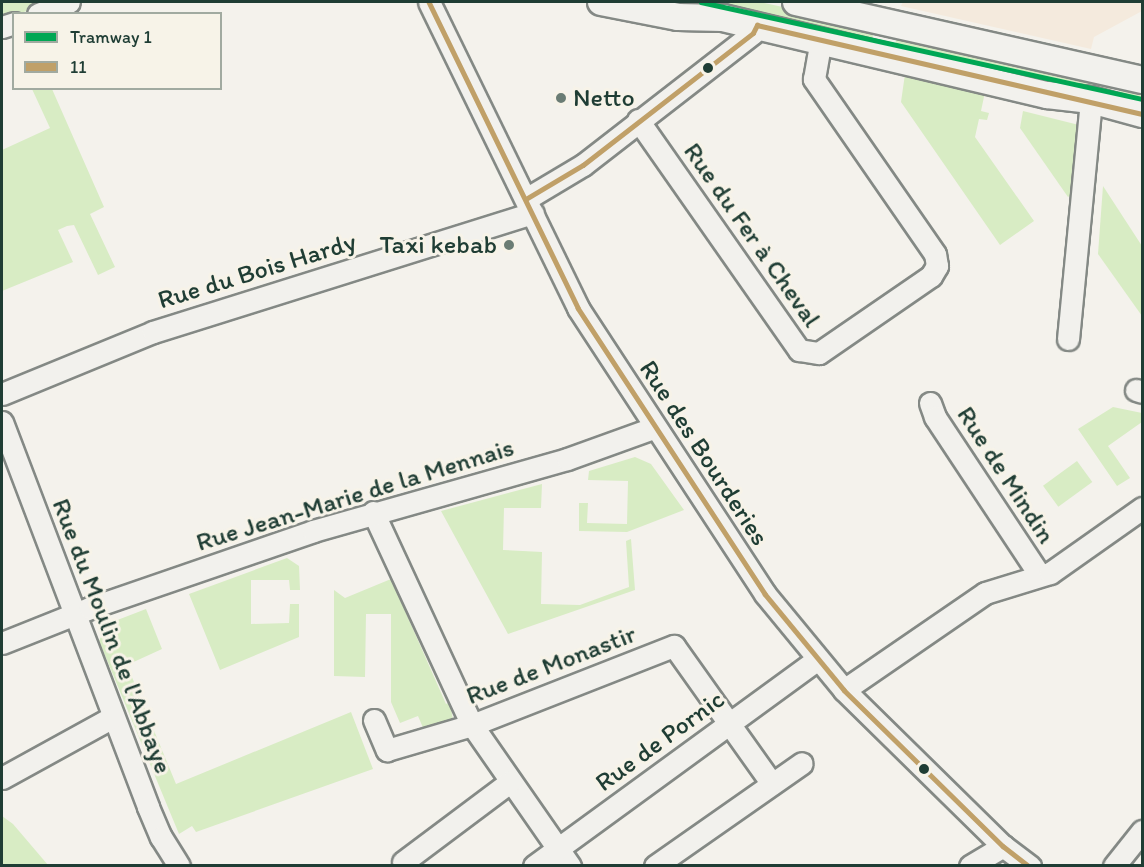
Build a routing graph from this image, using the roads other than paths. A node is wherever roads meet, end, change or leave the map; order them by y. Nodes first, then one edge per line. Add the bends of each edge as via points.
1 (69, 2) edge
2 (429, 2) edge
3 (601, 2) edge
4 (796, 2) edge
5 (43, 12) edge
6 (756, 25) junction
7 (822, 40) junction
8 (1143, 80) edge
9 (1091, 100) junction
10 (1143, 114) edge
11 (638, 120) junction
12 (529, 206) junction
13 (1068, 339) dead end
14 (2, 394) edge
15 (930, 403) dead end
16 (2, 422) edge
17 (653, 428) junction
18 (1143, 508) edge
19 (373, 512) junction
20 (1039, 574) junction
21 (74, 615) junction
22 (2, 643) edge
23 (817, 660) junction
24 (844, 690) junction
25 (113, 717) junction
26 (374, 720) dead end
27 (730, 723) junction
28 (472, 725) junction
29 (802, 762) dead end
30 (2, 778) edge
31 (510, 783) junction
32 (772, 784) junction
33 (1143, 831) edge
34 (1003, 846) junction
35 (557, 848) junction
36 (403, 862) dead end
37 (179, 866) edge
38 (534, 866) edge
39 (570, 866) edge
40 (655, 866) edge
41 (970, 866) edge
42 (1030, 866) edge
43 (1114, 866) edge

1 - 5 street
2 - 12 street, Rue des Bourderies
3 - 6 main road via 678,17 723,18
4 - 8 main road
6 - 7 main road
6 - 11 street, Rue du Bois Hardy via 753,33
7 - 9 main road via 1047,95
7 - 11 street, Rue du Fer à Cheval via 814,79 935,254 937,266 931,276 819,353 799,350
9 - 10 main road
9 - 13 street
11 - 12 street, Rue du Bois Hardy
12 - 14 street, Rue du Bois Hardy via 153,332
12 - 17 street, Rue des Bourderies via 578,308
15 - 20 street, Rue de Mindin via 935,417
16 - 21 street, Rue du Moulin de l'Abbaye
17 - 19 street, Rue Jean-Marie de la Mennais via 567,459
17 - 23 street, Rue des Bourderies via 765,594
18 - 20 street via 1050,573
19 - 21 street, Rue Jean-Marie de la Mennais
19 - 28 street
20 - 24 street via 985,593
21 - 22 street, Rue Jean-Marie de la Mennais
21 - 25 street, Rue du Moulin de l'Abbaye
23 - 24 street, Rue des Bourderies
23 - 27 street, Rue de Pornic
24 - 34 street, Rue des Bourderies
25 - 30 street
25 - 37 street, Rue du Moulin de l'Abbaye via 161,837
26 - 28 street, Rue de Monastir via 387,750
27 - 28 street, Rue de Monastir via 674,646
27 - 32 street
27 - 35 street, Rue de Pornic
28 - 31 street
29 - 32 street
31 - 35 street
31 - 36 street
32 - 40 street
33 - 43 street
34 - 41 street
34 - 42 street, Rue des Bourderies
35 - 38 street, Rue de Pornic
35 - 39 street

